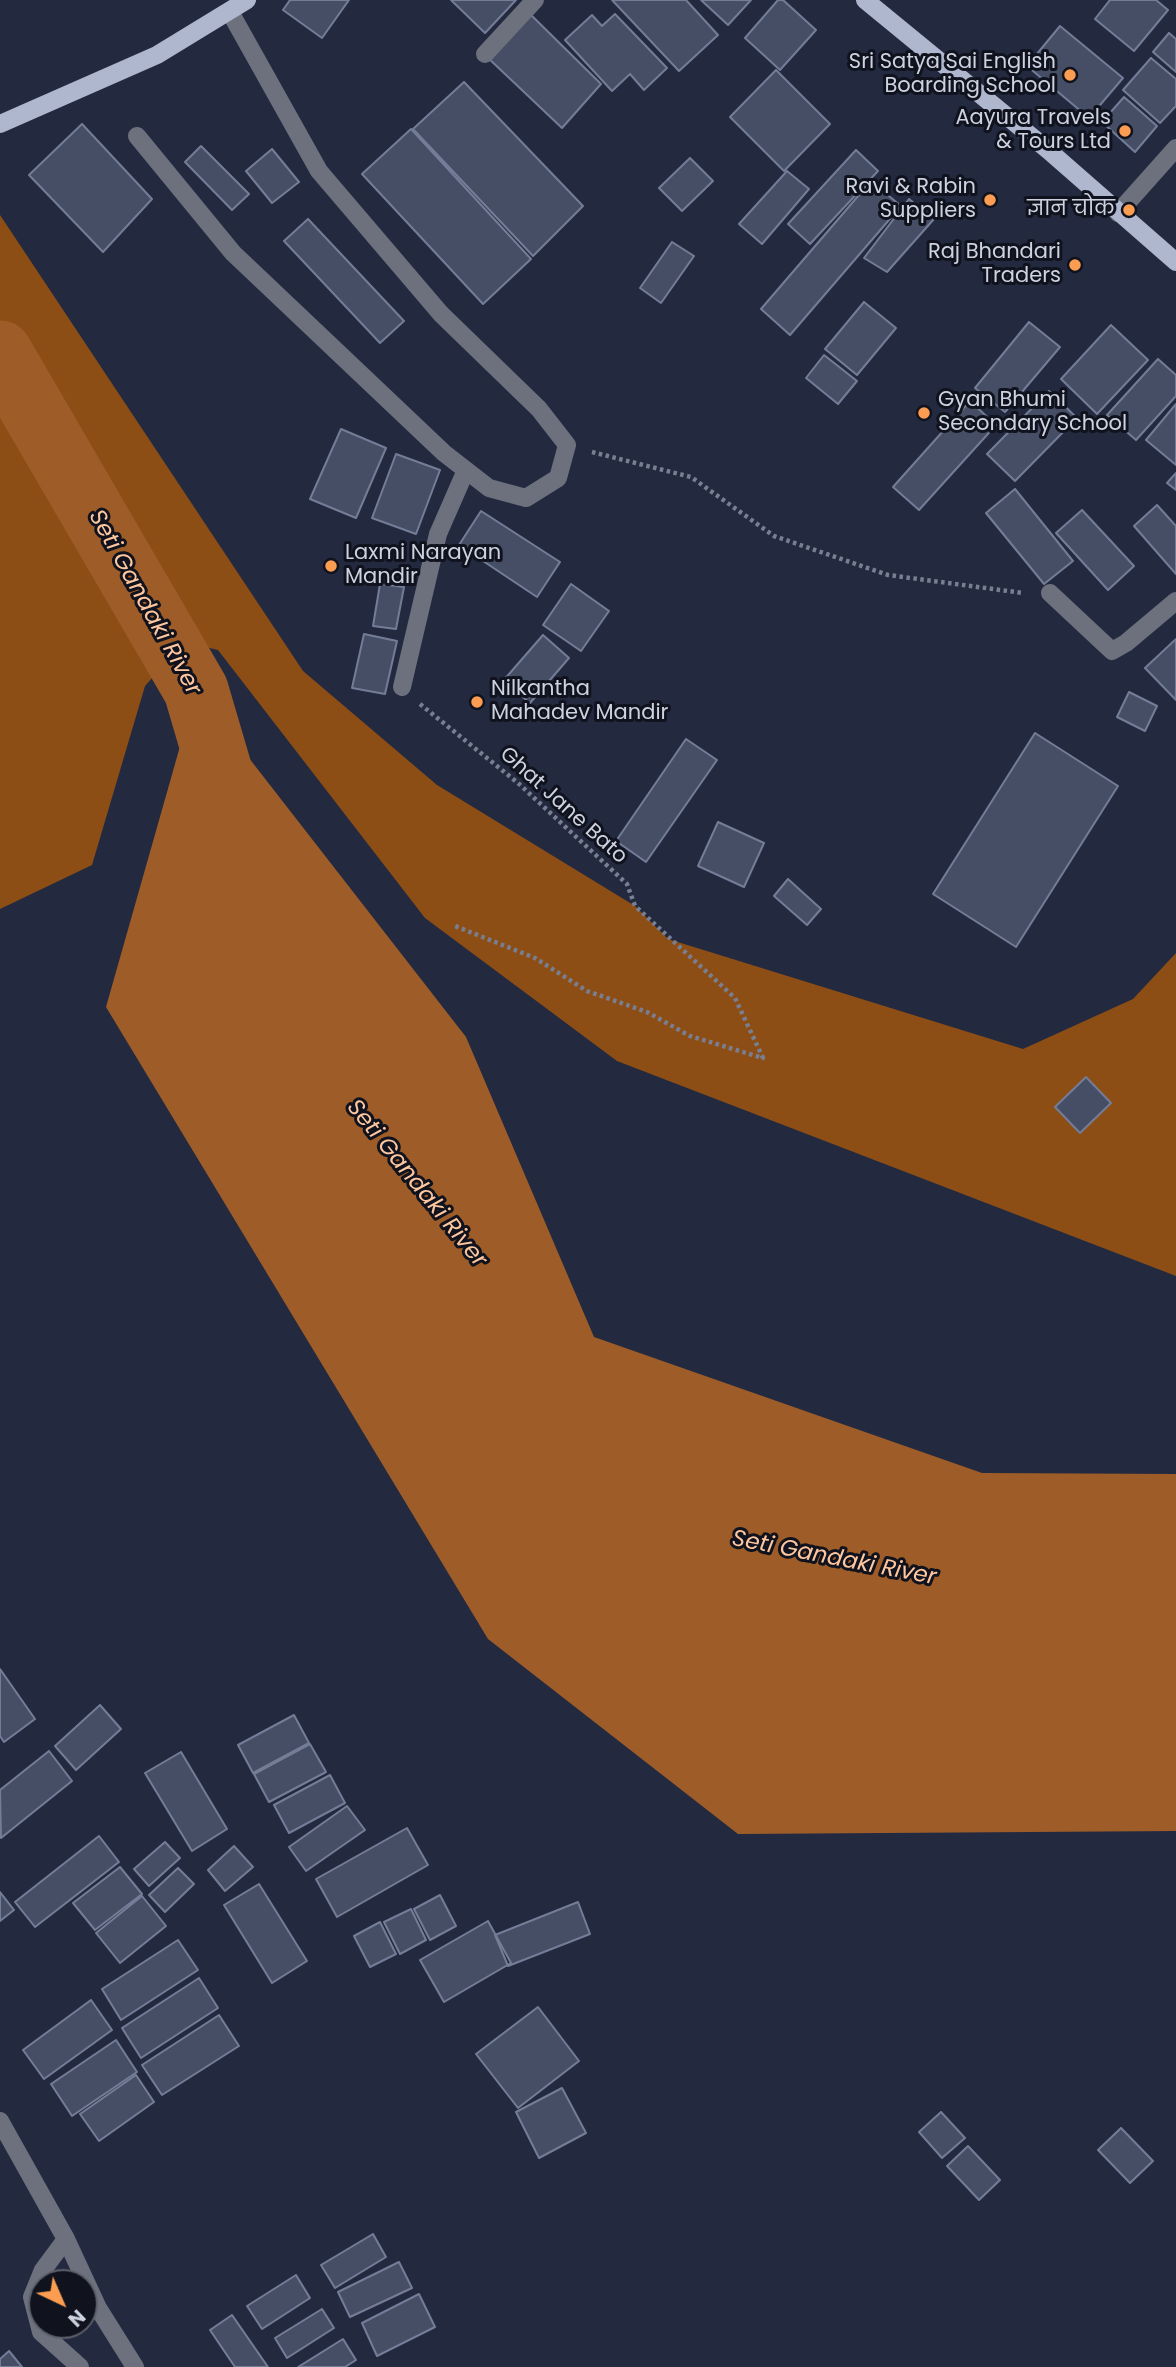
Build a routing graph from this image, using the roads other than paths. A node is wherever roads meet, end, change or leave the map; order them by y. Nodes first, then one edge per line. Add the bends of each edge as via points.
1 (247, 0) edge
2 (535, 0) edge
3 (865, 0) edge
4 (230, 12) junction
5 (485, 54) dead end
6 (0, 124) edge
7 (137, 136) dead end
8 (1176, 148) edge
9 (1118, 213) junction
10 (1176, 262) edge
11 (467, 470) junction
12 (1050, 593) road end
13 (1176, 601) edge
14 (402, 687) road end
15 (0, 2121) edge
16 (66, 2239) junction
17 (80, 2367) edge
18 (135, 2367) edge

1 - 4 main road
2 - 5 street
3 - 9 main road
4 - 6 main road via 157,54
4 - 11 street via 320,171 441,314 539,409 567,445 558,478 526,498 489,488
7 - 11 street via 233,253
8 - 9 street
9 - 10 main road
11 - 14 street via 438,534
12 - 13 street via 1112,651
15 - 16 street
16 - 17 street via 43,2270 32,2297 41,2332
16 - 18 street via 97,2308

